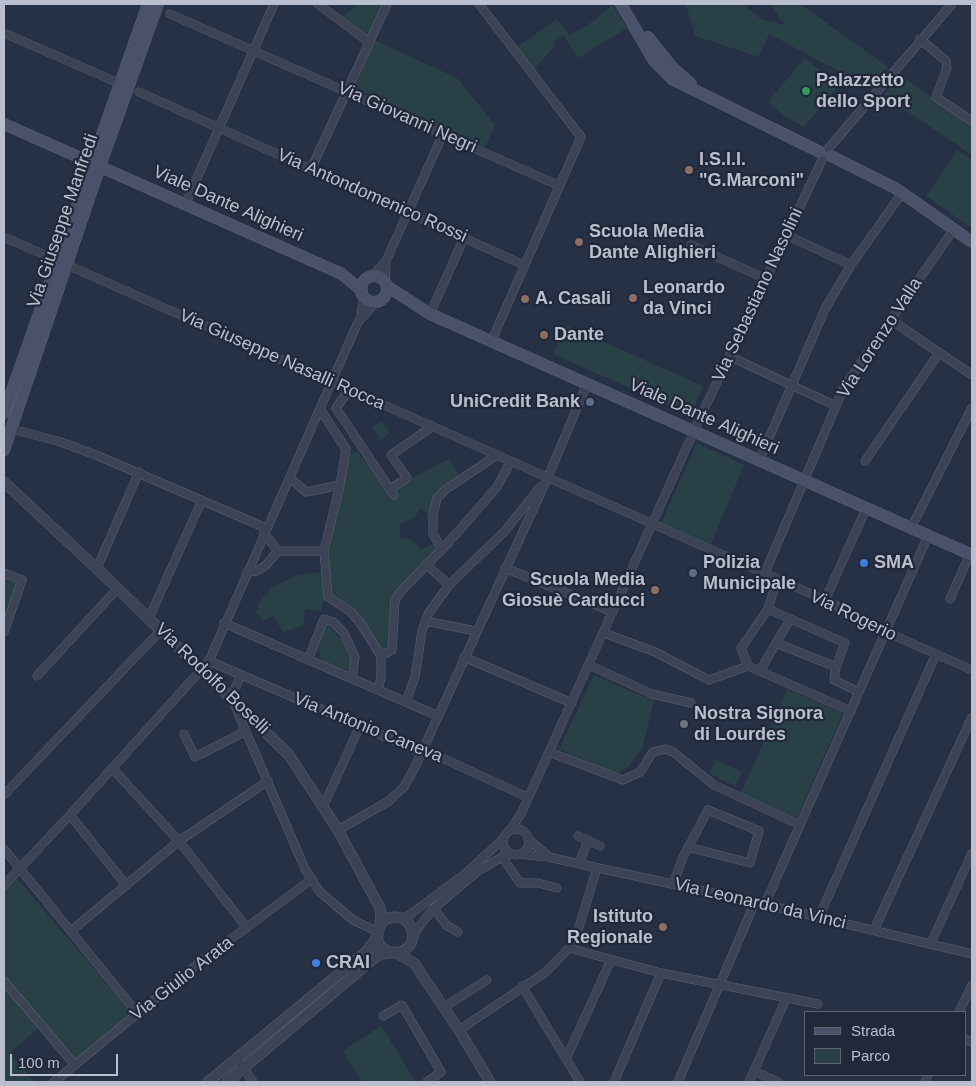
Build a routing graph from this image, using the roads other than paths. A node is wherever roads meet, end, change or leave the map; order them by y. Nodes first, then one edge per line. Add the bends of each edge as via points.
1 (148, 4) edge
2 (158, 4) edge
3 (274, 4) edge
4 (318, 4) edge
5 (387, 4) edge
6 (479, 4) edge
7 (952, 4) edge
8 (625, 6) edge
9 (170, 14) dead end
10 (634, 27) junction
11 (4, 33) edge
12 (920, 39) junction
13 (370, 43) junction
14 (254, 51) junction
15 (672, 67) junction
16 (129, 88) junction
17 (346, 91) junction
18 (718, 102) junction
19 (972, 121) edge
20 (4, 124) edge
21 (219, 127) junction
22 (444, 134) junction
23 (825, 154) junction
24 (96, 164) junction
25 (310, 169) junction
26 (560, 186) junction
27 (902, 193) junction
28 (185, 205) junction
29 (408, 213) junction
30 (954, 229) junction
31 (786, 235) junction
32 (4, 237) edge
33 (464, 238) junction
34 (972, 242) edge
35 (691, 245) dead end
36 (386, 261) junction
37 (63, 262) junction
38 (524, 265) junction
39 (851, 265) junction
40 (342, 274) junction
41 (370, 277) junction
42 (766, 278) junction
43 (386, 284) junction
44 (363, 294) junction
45 (379, 300) junction
46 (426, 312) junction
47 (362, 316) junction
48 (891, 320) junction
49 (491, 342) junction
50 (939, 353) junction
51 (729, 356) junction
52 (972, 375) edge
53 (332, 383) junction
54 (587, 384) junction
55 (792, 386) junction
56 (349, 390) junction
57 (836, 406) junction
58 (972, 408) edge
59 (320, 410) junction
60 (4, 413) edge
61 (964, 424) junction
62 (432, 426) junction
63 (11, 429) junction
64 (972, 430) edge
65 (694, 432) junction
66 (358, 443) junction
67 (346, 449) junction
68 (4, 450) edge
69 (497, 455) junction
70 (511, 461) junction
71 (759, 461) junction
72 (864, 462) dead end
73 (139, 472) junction
74 (548, 477) junction
75 (290, 478) junction
76 (804, 481) junction
77 (4, 482) edge
78 (340, 485) junction
79 (202, 500) junction
80 (866, 509) junction
81 (652, 525) junction
82 (911, 528) junction
83 (265, 531) junction
84 (928, 536) junction
85 (442, 549) junction
86 (278, 551) junction
87 (324, 551) junction
88 (971, 555) edge
89 (426, 564) junction
90 (96, 568) junction
91 (505, 568) junction
92 (247, 572) junction
93 (4, 573) edge
94 (764, 575) junction
95 (777, 580) junction
96 (449, 585) junction
97 (118, 588) junction
98 (950, 599) dead end
99 (825, 600) junction
100 (768, 609) junction
101 (613, 612) junction
102 (149, 618) junction
103 (790, 620) junction
104 (425, 621) junction
105 (224, 623) junction
106 (161, 630) junction
107 (476, 631) junction
108 (4, 632) edge
109 (886, 632) junction
110 (604, 633) junction
111 (776, 643) junction
112 (936, 654) junction
113 (381, 656) junction
114 (464, 657) junction
115 (308, 660) junction
116 (209, 661) junction
117 (589, 665) junction
118 (748, 666) junction
119 (836, 667) junction
120 (200, 669) junction
121 (972, 670) edge
122 (760, 671) junction
123 (242, 675) junction
124 (37, 676) dead end
125 (352, 678) junction
126 (378, 690) junction
127 (860, 692) junction
128 (231, 697) junction
129 (406, 702) junction
130 (572, 703) junction
131 (691, 703) dead end
132 (851, 711) junction
133 (438, 716) junction
134 (972, 717) edge
135 (360, 726) junction
136 (246, 730) junction
137 (184, 734) dead end
138 (422, 752) junction
139 (549, 752) junction
140 (112, 768) junction
141 (268, 781) junction
142 (4, 795) edge
143 (527, 797) junction
144 (323, 807) junction
145 (521, 814) junction
146 (70, 815) junction
147 (800, 825) junction
148 (338, 830) junction
149 (510, 830) junction
150 (527, 836) junction
151 (578, 836) dead end
152 (503, 839) junction
153 (588, 840) junction
154 (178, 842) junction
155 (600, 846) dead end
156 (688, 847) junction
157 (4, 848) edge
158 (972, 853) edge
159 (516, 854) junction
160 (502, 857) junction
161 (548, 857) junction
162 (579, 864) junction
163 (597, 868) junction
164 (20, 869) junction
165 (312, 878) junction
166 (673, 884) junction
167 (4, 885) edge
168 (126, 885) junction
169 (557, 888) dead end
170 (756, 902) junction
171 (765, 904) junction
172 (380, 908) junction
173 (434, 908) junction
174 (819, 917) junction
175 (399, 918) junction
176 (247, 928) junction
177 (874, 930) junction
178 (71, 931) junction
179 (378, 932) junction
180 (458, 932) dead end
181 (412, 939) junction
182 (931, 943) junction
183 (569, 948) junction
184 (394, 952) junction
185 (972, 954) edge
186 (610, 960) junction
187 (414, 963) junction
188 (661, 973) junction
189 (487, 980) dead end
190 (4, 981) edge
191 (720, 985) junction
192 (972, 985) edge
193 (522, 986) junction
194 (786, 999) junction
195 (818, 1004) dead end
196 (444, 1007) junction
197 (296, 1010) junction
198 (959, 1011) edge
199 (138, 1014) junction
200 (383, 1016) dead end
201 (302, 1018) junction
202 (460, 1030) junction
203 (237, 1058) junction
204 (566, 1059) junction
205 (75, 1065) junction
206 (244, 1068) junction
207 (754, 1071) junction
208 (54, 1082) edge
209 (208, 1082) edge
210 (227, 1082) edge
211 (252, 1082) edge
212 (428, 1082) edge
213 (490, 1082) edge
214 (580, 1082) edge
215 (614, 1082) edge
216 (678, 1082) edge
217 (748, 1082) edge
218 (778, 1082) edge

1 - 16 main road, Via Giuseppe Manfredi
2 - 16 main road, Via Giuseppe Manfredi
3 - 14 street
4 - 13 street
5 - 13 street
6 - 26 street via 581,137
7 - 12 street, Via Sebastiano Nasolini
8 - 10 main road
8 - 15 main road
9 - 14 street, Via Giovanni Negri
10 - 15 main road via 658,57
10 - 18 main road via 654,61 667,75 686,88
11 - 16 street, Via Antondomenico Rossi
12 - 19 street via 946,61 947,68 936,97
12 - 23 street, Via Sebastiano Nasolini
13 - 17 street
14 - 17 street, Via Giovanni Negri
14 - 21 street
15 - 18 main road
16 - 21 street, Via Antondomenico Rossi
16 - 24 main road, Via Giuseppe Manfredi
17 - 22 street, Via Giovanni Negri
17 - 25 street
18 - 23 main road
20 - 24 main road, Viale Dante Alighieri
21 - 25 street, Via Antondomenico Rossi
21 - 28 street
22 - 26 street, Via Giovanni Negri
22 - 29 street
23 - 27 main road
23 - 31 street, Via Sebastiano Nasolini
24 - 28 main road, Viale Dante Alighieri
24 - 37 main road, Via Giuseppe Manfredi
25 - 29 street, Via Antondomenico Rossi
26 - 38 street
27 - 30 main road
27 - 39 street
28 - 40 main road, Viale Dante Alighieri
29 - 33 street, Via Antondomenico Rossi
29 - 36 street
30 - 34 main road
30 - 48 street, Via Lorenzo Valla
31 - 39 street
31 - 42 street, Via Sebastiano Nasolini
32 - 37 street, Via Giuseppe Nasalli Rocca
33 - 38 street, Via Antondomenico Rossi
33 - 46 street
35 - 42 street
36 - 41 street
36 - 43 street
37 - 53 street, Via Giuseppe Nasalli Rocca
37 - 60 main road, Via Giuseppe Manfredi
37 - 63 main road, Via Giuseppe Manfredi
38 - 49 street
39 - 55 street via 825,308
40 - 41 main road, Viale Dante Alighieri
40 - 44 main road, Viale Dante Alighieri
41 - 43 main road via 379,277
41 - 44 main road via 362,285
42 - 51 street, Via Sebastiano Nasolini
43 - 45 main road via 387,292
43 - 46 main road, Viale Dante Alighieri
44 - 45 main road via 370,300
44 - 47 street
45 - 46 main road, Viale Dante Alighieri
45 - 47 street
46 - 49 main road, Viale Dante Alighieri
47 - 53 street
48 - 50 street
48 - 57 street, Via Lorenzo Valla via 844,387
49 - 54 main road, Viale Dante Alighieri
50 - 52 street
50 - 72 street
51 - 55 street
51 - 65 street, Via Sebastiano Nasolini
53 - 56 street, Via Giuseppe Nasalli Rocca
53 - 59 street
54 - 65 main road, Viale Dante Alighieri
54 - 74 street
55 - 57 street
55 - 71 street
56 - 62 street, Via Giuseppe Nasalli Rocca
56 - 66 street via 336,408
57 - 76 street, Via Lorenzo Valla
58 - 61 street
59 - 67 street
59 - 75 street
61 - 64 street
61 - 82 street
62 - 66 street via 391,455 407,478 392,492
62 - 69 street, Via Giuseppe Nasalli Rocca
63 - 68 main road, Via Giuseppe Manfredi
63 - 73 street via 58,441
65 - 71 main road, Viale Dante Alighieri
65 - 81 street, Via Sebastiano Nasolini
66 - 67 street
67 - 78 street
69 - 70 street, Via Giuseppe Nasalli Rocca
69 - 85 street via 437,498 433,534
70 - 74 street, Via Giuseppe Nasalli Rocca
70 - 85 street via 497,487
71 - 76 main road, Viale Dante Alighieri
73 - 79 street
73 - 90 street
74 - 81 street, Via Giuseppe Nasalli Rocca
74 - 91 street
74 - 96 street via 505,531
75 - 78 street via 306,492
75 - 83 street
76 - 80 main road, Viale Dante Alighieri
76 - 94 street, Via Lorenzo Valla
77 - 90 street, Via Rodolfo Boselli
78 - 87 street
79 - 83 street
79 - 102 street
80 - 82 main road, Viale Dante Alighieri
80 - 99 street
81 - 94 street, Via Rogerio
81 - 101 street, Via Sebastiano Nasolini
82 - 84 main road, Viale Dante Alighieri
83 - 86 street
83 - 92 street
84 - 88 main road, Viale Dante Alighieri
84 - 109 street
85 - 89 street
86 - 87 street
86 - 92 street via 266,565 257,571
87 - 113 street via 328,597 344,606 361,624
88 - 98 street
89 - 96 street
89 - 113 street via 395,600 392,650
90 - 97 street, Via Rodolfo Boselli
91 - 101 street
91 - 107 street
92 - 105 street
93 - 108 street via 22,580
94 - 95 street, Via Rogerio
95 - 99 street, Via Rogerio
95 - 100 street
96 - 104 street
97 - 102 street, Via Rodolfo Boselli
97 - 124 street
99 - 109 street, Via Rogerio
100 - 103 street
100 - 118 street via 741,648
101 - 110 street, Via Sebastiano Nasolini
102 - 106 street, Via Rodolfo Boselli
103 - 111 street
103 - 119 street via 845,643
104 - 107 street
104 - 129 street via 415,677
105 - 115 street
105 - 116 street
106 - 120 street, Via Rodolfo Boselli
106 - 142 street
107 - 114 street
109 - 112 street, Via Rogerio
109 - 127 street
110 - 117 street, Via Sebastiano Nasolini
110 - 118 street via 656,652 709,680
111 - 119 street
111 - 122 street
112 - 121 street, Via Rogerio
112 - 174 street
113 - 126 street
114 - 130 street
114 - 133 street
115 - 125 street
115 - 125 street via 324,619 333,622 344,633 355,656
116 - 120 street
116 - 123 street, Via Antonio Caneva
117 - 130 street, Via Sebastiano Nasolini
117 - 131 street via 652,694
118 - 122 street
119 - 127 street via 834,680
120 - 128 street, Via Rodolfo Boselli
120 - 140 street
122 - 132 street
123 - 128 street
123 - 135 street, Via Antonio Caneva
125 - 126 street
126 - 129 street
127 - 132 street
128 - 136 street
128 - 144 street, Via Rodolfo Boselli via 289,755
129 - 133 street
130 - 139 street, Via Sebastiano Nasolini
132 - 147 street
133 - 138 street
134 - 177 street
135 - 138 street, Via Antonio Caneva
135 - 144 street
136 - 137 street via 195,757
136 - 141 street
138 - 143 street, Via Antonio Caneva via 429,752
138 - 148 street via 404,786 389,801
139 - 143 street, Via Sebastiano Nasolini
139 - 147 street via 622,780 635,776 649,756 659,749 673,752 714,785
140 - 146 street
140 - 154 street
141 - 154 street
141 - 165 street via 304,869
143 - 145 street, Via Sebastiano Nasolini
144 - 148 street, Via Rodolfo Boselli
145 - 149 street, Via Sebastiano Nasolini
145 - 150 street
146 - 164 street
146 - 168 street
147 - 171 street
148 - 172 street, Via Rodolfo Boselli
149 - 150 street via 519,829
149 - 152 street
150 - 159 street via 527,848
150 - 161 street, Via Leonardo da Vinci
151 - 153 street
152 - 159 street via 504,848
152 - 175 street via 466,874 408,916
153 - 155 street
153 - 162 street
154 - 168 street
154 - 176 street
156 - 156 street via 708,810 759,831 750,863
156 - 166 street
157 - 164 street
158 - 182 street
159 - 160 street
159 - 161 street, Via Leonardo da Vinci
160 - 169 street via 520,883
160 - 173 street via 478,871
161 - 162 street, Via Leonardo da Vinci
162 - 163 street, Via Leonardo da Vinci
163 - 166 street, Via Leonardo da Vinci
163 - 183 street via 576,937
164 - 167 street
164 - 178 street
165 - 176 street, Via Giulio Arata
165 - 179 street via 320,892 353,920
166 - 170 street, Via Leonardo da Vinci
168 - 178 street
170 - 171 street, Via Leonardo da Vinci
170 - 191 street
171 - 174 street, Via Leonardo da Vinci
172 - 175 street
172 - 179 street
173 - 180 street via 446,925
173 - 181 street
174 - 177 street, Via Leonardo da Vinci
175 - 179 street via 385,921
175 - 181 street via 410,925
176 - 199 street, Via Giulio Arata
177 - 182 street, Via Leonardo da Vinci
178 - 199 street
179 - 184 street via 382,946
179 - 197 street via 370,948
181 - 184 street via 404,950
181 - 187 street
182 - 185 street, Via Leonardo da Vinci
183 - 186 street
183 - 193 street via 546,972
184 - 187 street
184 - 201 street via 377,956
186 - 188 street
186 - 204 street
187 - 196 street
188 - 191 street
188 - 215 street
189 - 196 street
190 - 205 street
191 - 194 street
191 - 216 street
192 - 198 street
193 - 202 street
193 - 204 street
194 - 195 street
194 - 207 street
196 - 202 street
197 - 201 street
197 - 203 street
199 - 205 street, Via Giulio Arata
200 - 212 street via 402,1004 441,1072
201 - 206 street
202 - 213 street
203 - 206 street
203 - 209 street
204 - 214 street
205 - 208 street, Via Giulio Arata
206 - 210 street
206 - 211 street
207 - 217 street
207 - 218 street

